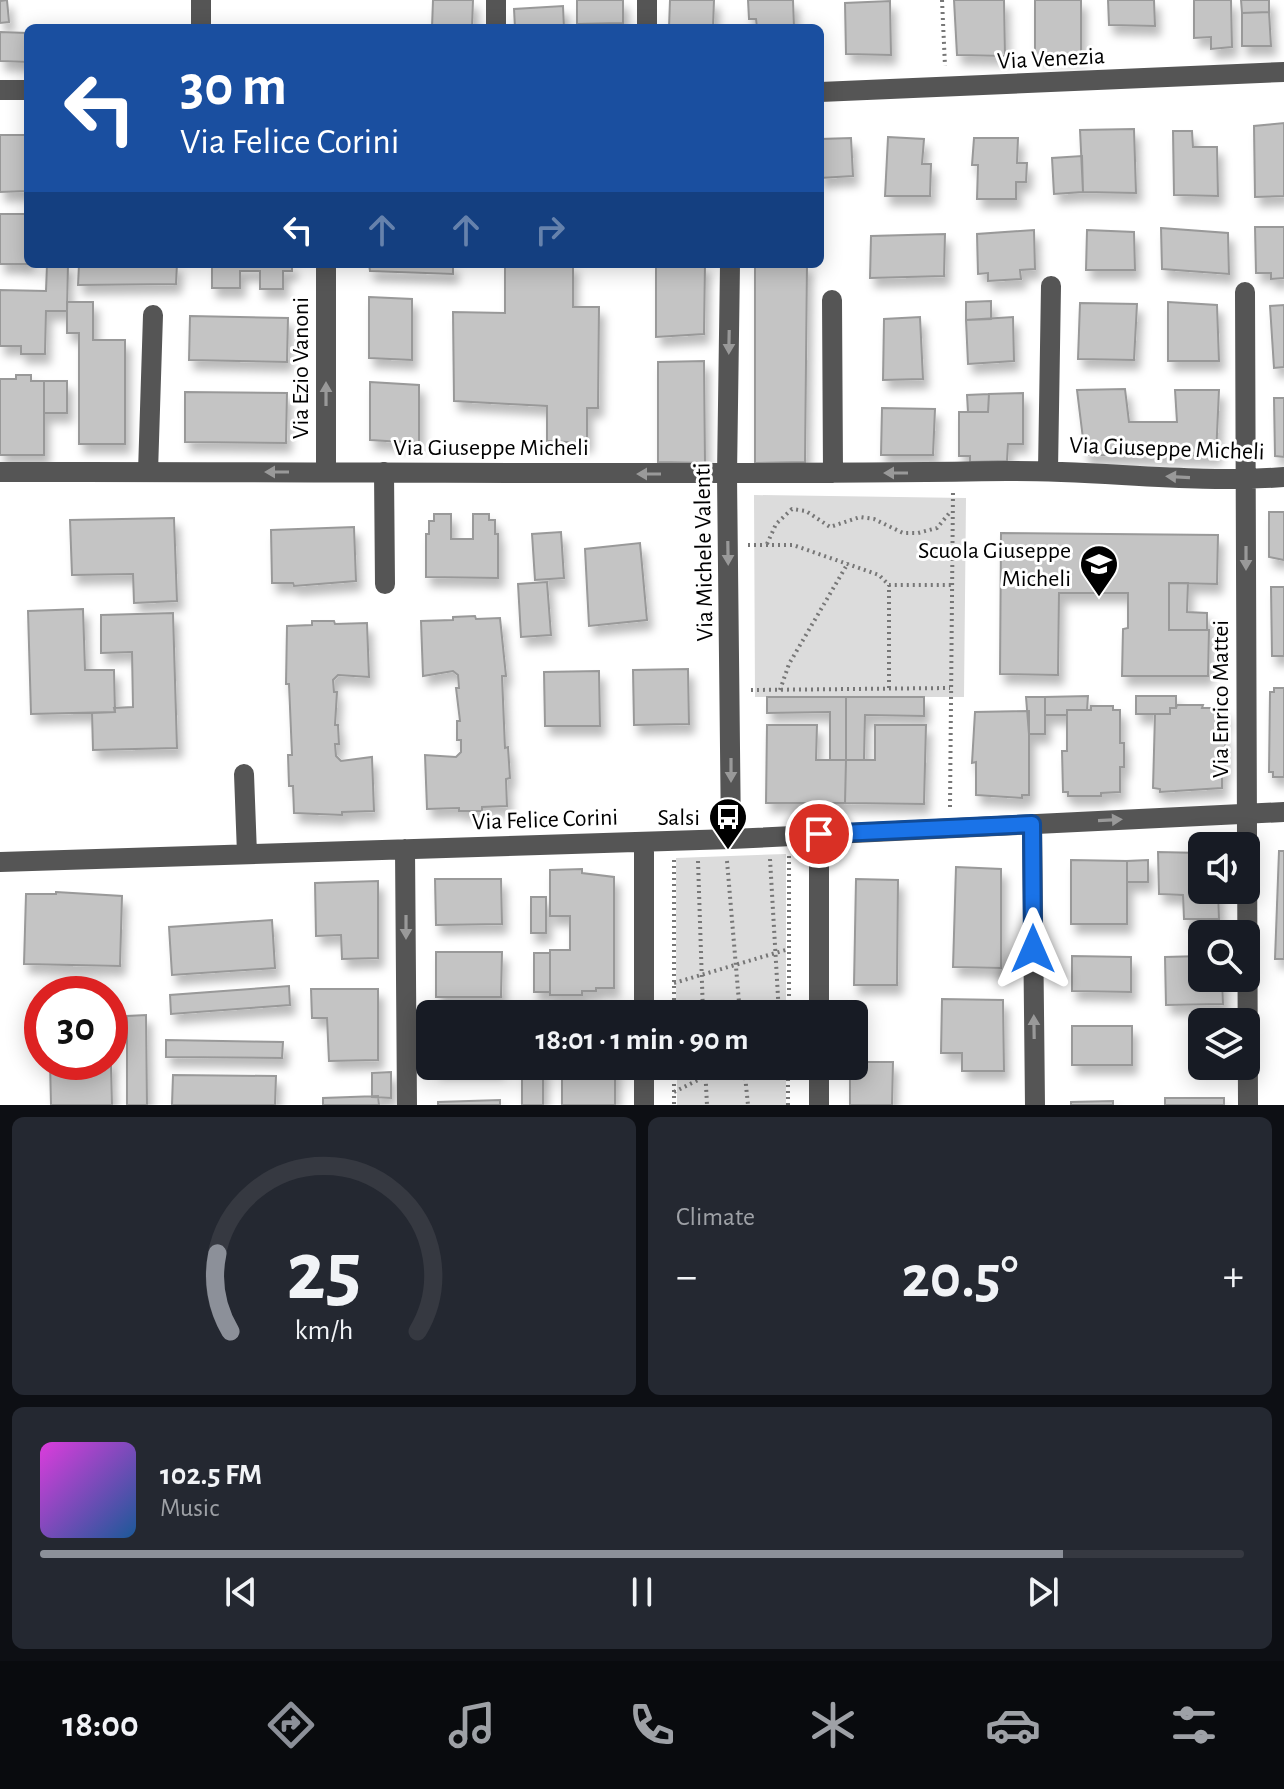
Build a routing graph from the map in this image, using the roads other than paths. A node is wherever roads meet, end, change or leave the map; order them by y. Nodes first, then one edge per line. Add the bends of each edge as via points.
1 (201, 0) edge
2 (496, 0) edge
3 (647, 0) edge
4 (201, 24) edge
5 (496, 24) edge
6 (647, 24) edge
7 (1284, 72) edge
8 (0, 90) edge
9 (24, 90) edge
10 (824, 92) edge
11 (326, 268) edge
12 (730, 268) edge
13 (1051, 286) dead end
14 (1245, 292) dead end
15 (832, 300) dead end
16 (153, 315) dead end
17 (1048, 470) junction
18 (0, 472) edge
19 (148, 472) junction
20 (326, 472) junction
21 (384, 472) junction
22 (833, 473) junction
23 (727, 475) junction
24 (1284, 477) edge
25 (1246, 480) junction
26 (385, 584) dead end
27 (244, 774) dead end
28 (1284, 812) edge
29 (1247, 814) junction
30 (1032, 824) junction
31 (819, 834) junction
32 (644, 842) junction
33 (729, 846) junction
34 (405, 849) junction
35 (247, 854) junction
36 (0, 862) edge
37 (644, 1000) edge
38 (819, 1000) edge
39 (644, 1080) edge
40 (819, 1080) edge
41 (407, 1105) edge
42 (644, 1105) edge
43 (819, 1105) edge
44 (1035, 1105) edge
45 (1248, 1105) edge

1 - 4 street
2 - 5 street
3 - 6 street
7 - 10 street, Via Venezia
8 - 9 street
20 -> 11 street, Via Ezio Vanoni
12 -> 23 street, Via Michele Valenti
13 - 17 street, Via Giuseppe Micheli
14 - 25 street, Via Enrico Mattei
15 - 22 street
16 - 19 street
17 -> 22 street, Via Giuseppe Micheli
25 -> 17 street, Via Giuseppe Micheli
18 - 19 street, Via Giuseppe Micheli
20 -> 19 street, Via Giuseppe Micheli
20 - 21 street, Via Giuseppe Micheli
23 -> 21 street, Via Giuseppe Micheli
21 - 26 street
22 - 23 street, Via Giuseppe Micheli
23 -> 33 street, Via Michele Valenti
24 - 25 street, Via Giuseppe Micheli
25 -> 29 street, Via Enrico Mattei
27 - 35 street
28 - 29 street, Via Felice Corini
30 -> 29 street, Via Felice Corini
29 - 45 street, Via Enrico Mattei
30 - 31 street, Via Felice Corini
44 -> 30 street
31 - 33 street, Via Felice Corini
31 - 38 street
32 - 33 street, Via Felice Corini
32 - 34 street, Via Felice Corini
32 - 37 street
34 - 35 street, Via Felice Corini
34 -> 41 street
35 - 36 street, Via Felice Corini
39 - 42 street
40 - 43 street

